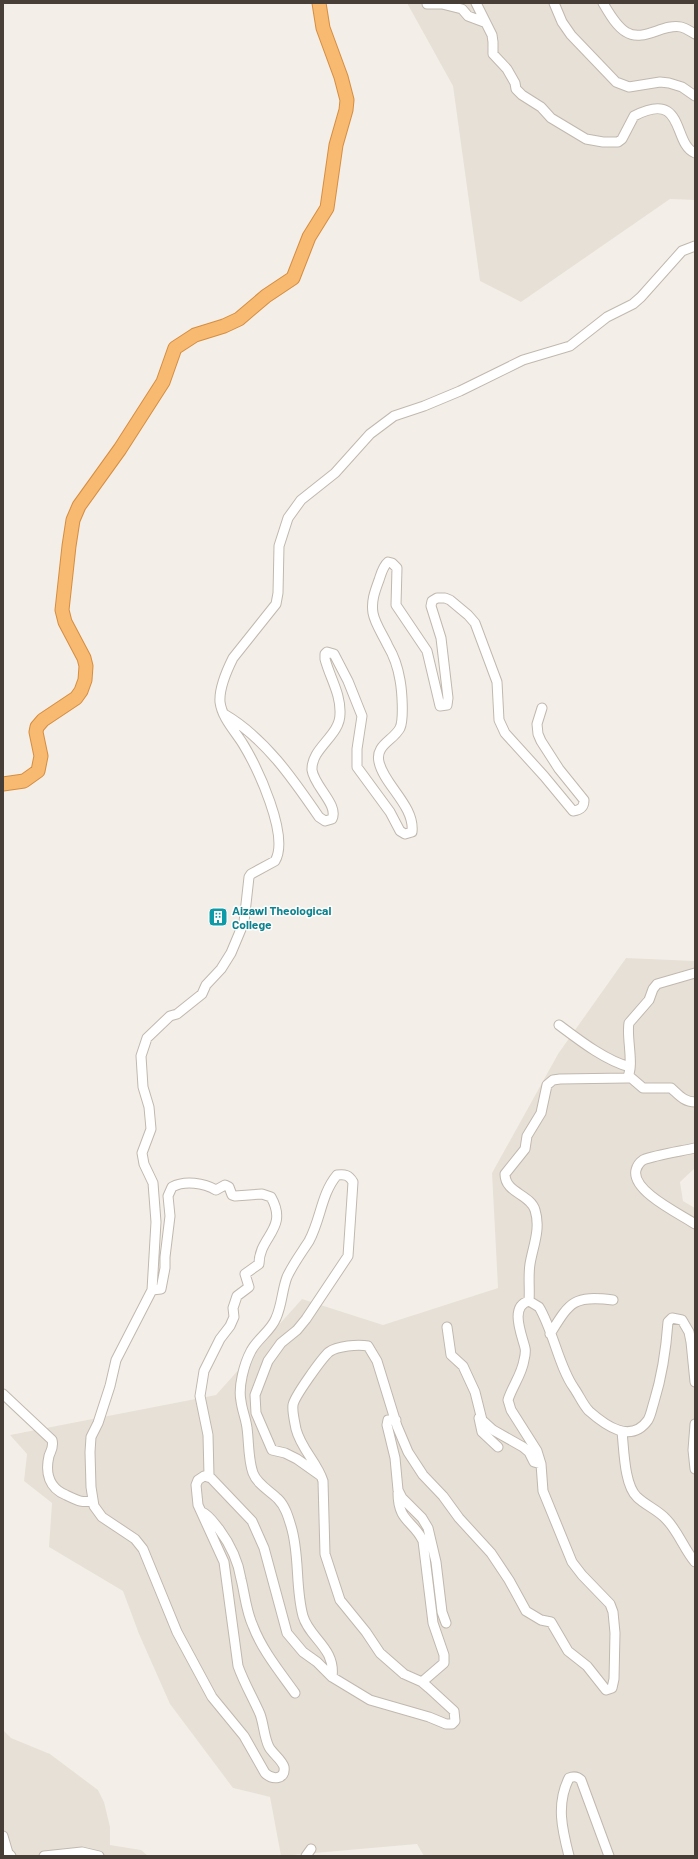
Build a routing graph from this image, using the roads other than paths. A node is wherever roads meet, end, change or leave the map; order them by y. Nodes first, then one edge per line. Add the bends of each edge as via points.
1 (319, 3) edge
2 (476, 3) edge
3 (554, 3) edge
4 (603, 3) edge
5 (427, 4) dead end
6 (484, 22) junction
7 (695, 34) edge
8 (695, 96) edge
9 (695, 153) edge
10 (695, 246) edge
11 (542, 708) dead end
12 (224, 714) junction
13 (3, 784) edge
14 (695, 974) edge
15 (559, 1025) dead end
16 (630, 1066) junction
17 (629, 1076) junction
18 (695, 1102) edge
19 (695, 1148) edge
20 (695, 1224) edge
21 (152, 1290) junction
22 (613, 1300) dead end
23 (530, 1301) junction
24 (446, 1328) dead end
25 (550, 1334) junction
26 (695, 1382) edge
27 (3, 1394) edge
28 (480, 1412) junction
29 (396, 1420) junction
30 (695, 1424) edge
31 (622, 1432) junction
32 (498, 1447) dead end
33 (541, 1464) junction
34 (695, 1469) edge
35 (209, 1476) junction
36 (321, 1476) junction
37 (398, 1490) junction
38 (93, 1501) junction
39 (200, 1512) junction
40 (695, 1562) edge
41 (446, 1623) dead end
42 (332, 1677) junction
43 (422, 1682) junction
44 (295, 1693) dead end
45 (3, 1836) edge
46 (11, 1856) edge
47 (44, 1856) edge
48 (99, 1856) edge
49 (569, 1856) edge
50 (609, 1856) edge

1 - 13 highway via 325,35 347,100 336,144 327,208 309,237 292,278 239,319 195,335 175,348 163,382 79,506 73,520 62,610 65,622 84,658 85,680 76,698 43,720 38,728 36,732 41,756 38,771 24,781
2 - 6 street
3 - 8 street via 566,30 616,82 629,87 669,83 682,87
4 - 7 street via 622,29 632,35 675,27
5 - 6 street via 442,4 462,9 468,16
6 - 9 street via 492,39 493,54 511,75 516,89 551,118 586,139 618,142 634,116 647,111 662,110 677,121 686,146
10 - 12 street via 682,250 633,304 607,317 570,346 523,360 460,391 384,422 362,442 335,473 301,500 288,518 278,546 276,604 229,665 220,695
11 - 12 street via 537,724 538,734 559,769 584,800 581,809 573,811 505,733 499,720 497,682 475,623 462,609 445,598 437,598 432,601 431,606 441,638 448,698 447,705 440,706 427,651 396,605 398,568 388,562 373,595 372,610 397,668 402,716 397,733 380,748 378,761 385,778 396,790 410,819 412,832 405,834 400,831 390,812 357,767 362,716 334,654 327,652 325,659 339,698 340,719 315,756 312,770 333,810 332,819 325,821 319,818 293,778 278,761 241,724
12 - 21 street via 256,769 278,827 280,849 275,861 251,874 249,878 244,922 221,969 206,985 202,994 157,1027 147,1038 144,1046 140,1063 142,1087 149,1107 151,1129 142,1153 153,1183 156,1222
14 - 16 street via 654,986 649,1000 629,1023
15 - 16 street via 610,1059
16 - 17 street
17 - 18 street via 643,1088 671,1088 682,1099
17 - 23 street via 624,1080 560,1079 550,1082 546,1088 541,1113 527,1136 524,1151 505,1172 505,1179 510,1188 532,1204 535,1210 537,1231 529,1276
19 - 20 street via 644,1160 637,1167 636,1180 646,1192
21 - 35 street via 161,1289 170,1216 168,1196 172,1187 193,1183 210,1186 216,1190 225,1185 235,1196 262,1194 271,1197 275,1205 276,1225 260,1251 258,1264 245,1274 249,1287 237,1296 233,1308 234,1317 216,1345 204,1371 200,1396 208,1435
21 - 38 street via 116,1360 98,1423 91,1437
22 - 25 street via 594,1297 576,1301 567,1308
23 - 25 street via 539,1307
23 - 33 street via 522,1305 518,1318 526,1349 523,1365 508,1400 511,1410 530,1437
24 - 28 street via 451,1355 463,1366 475,1392
25 - 31 street via 571,1384 588,1410 609,1426
26 - 31 street via 688,1332 682,1320 672,1318 668,1322 662,1376 649,1419 638,1430
27 - 38 street via 52,1440 48,1468 52,1486 82,1503
28 - 32 street via 482,1432
28 - 33 street via 482,1420 489,1428 517,1442 530,1452 534,1462
29 - 33 street via 408,1452 423,1475 491,1553 526,1611 541,1620 551,1622 568,1652 587,1666 604,1689 610,1690 614,1679 613,1612 610,1604 572,1562 543,1491
29 - 36 street via 377,1361 368,1346 352,1345 330,1351 293,1404 300,1443
29 - 37 street via 388,1420 386,1425 395,1458
30 - 34 street via 692,1450
31 - 40 street via 632,1491 636,1497 667,1519
35 - 39 street via 201,1478 196,1485
35 - 42 street via 252,1521 264,1548 287,1633 303,1652
36 - 42 street via 297,1459 272,1450 256,1412 254,1395 268,1360 281,1343 306,1319 348,1256 353,1182 349,1176 343,1174 337,1175 330,1183 324,1196 315,1230 288,1277 276,1320 250,1353 240,1400 247,1426 254,1475 278,1500 287,1514 294,1537 303,1615 308,1627 329,1656 333,1668
36 - 43 street via 325,1554 340,1600 380,1653 404,1674
37 - 41 street via 428,1528
37 - 43 street via 402,1514 421,1535 423,1541 433,1623 444,1655 444,1663
38 - 39 street via 102,1517 135,1539 143,1549 177,1632 212,1697 244,1736 265,1773 274,1779 284,1772 284,1766 269,1747 260,1716 238,1666 224,1562
39 - 44 street via 208,1516 230,1545 252,1626
42 - 43 street via 370,1700 446,1724 454,1723 454,1712
45 - 46 street
47 - 48 street via 82,1852
49 - 50 street via 561,1819 561,1802 569,1778 574,1776 581,1780

